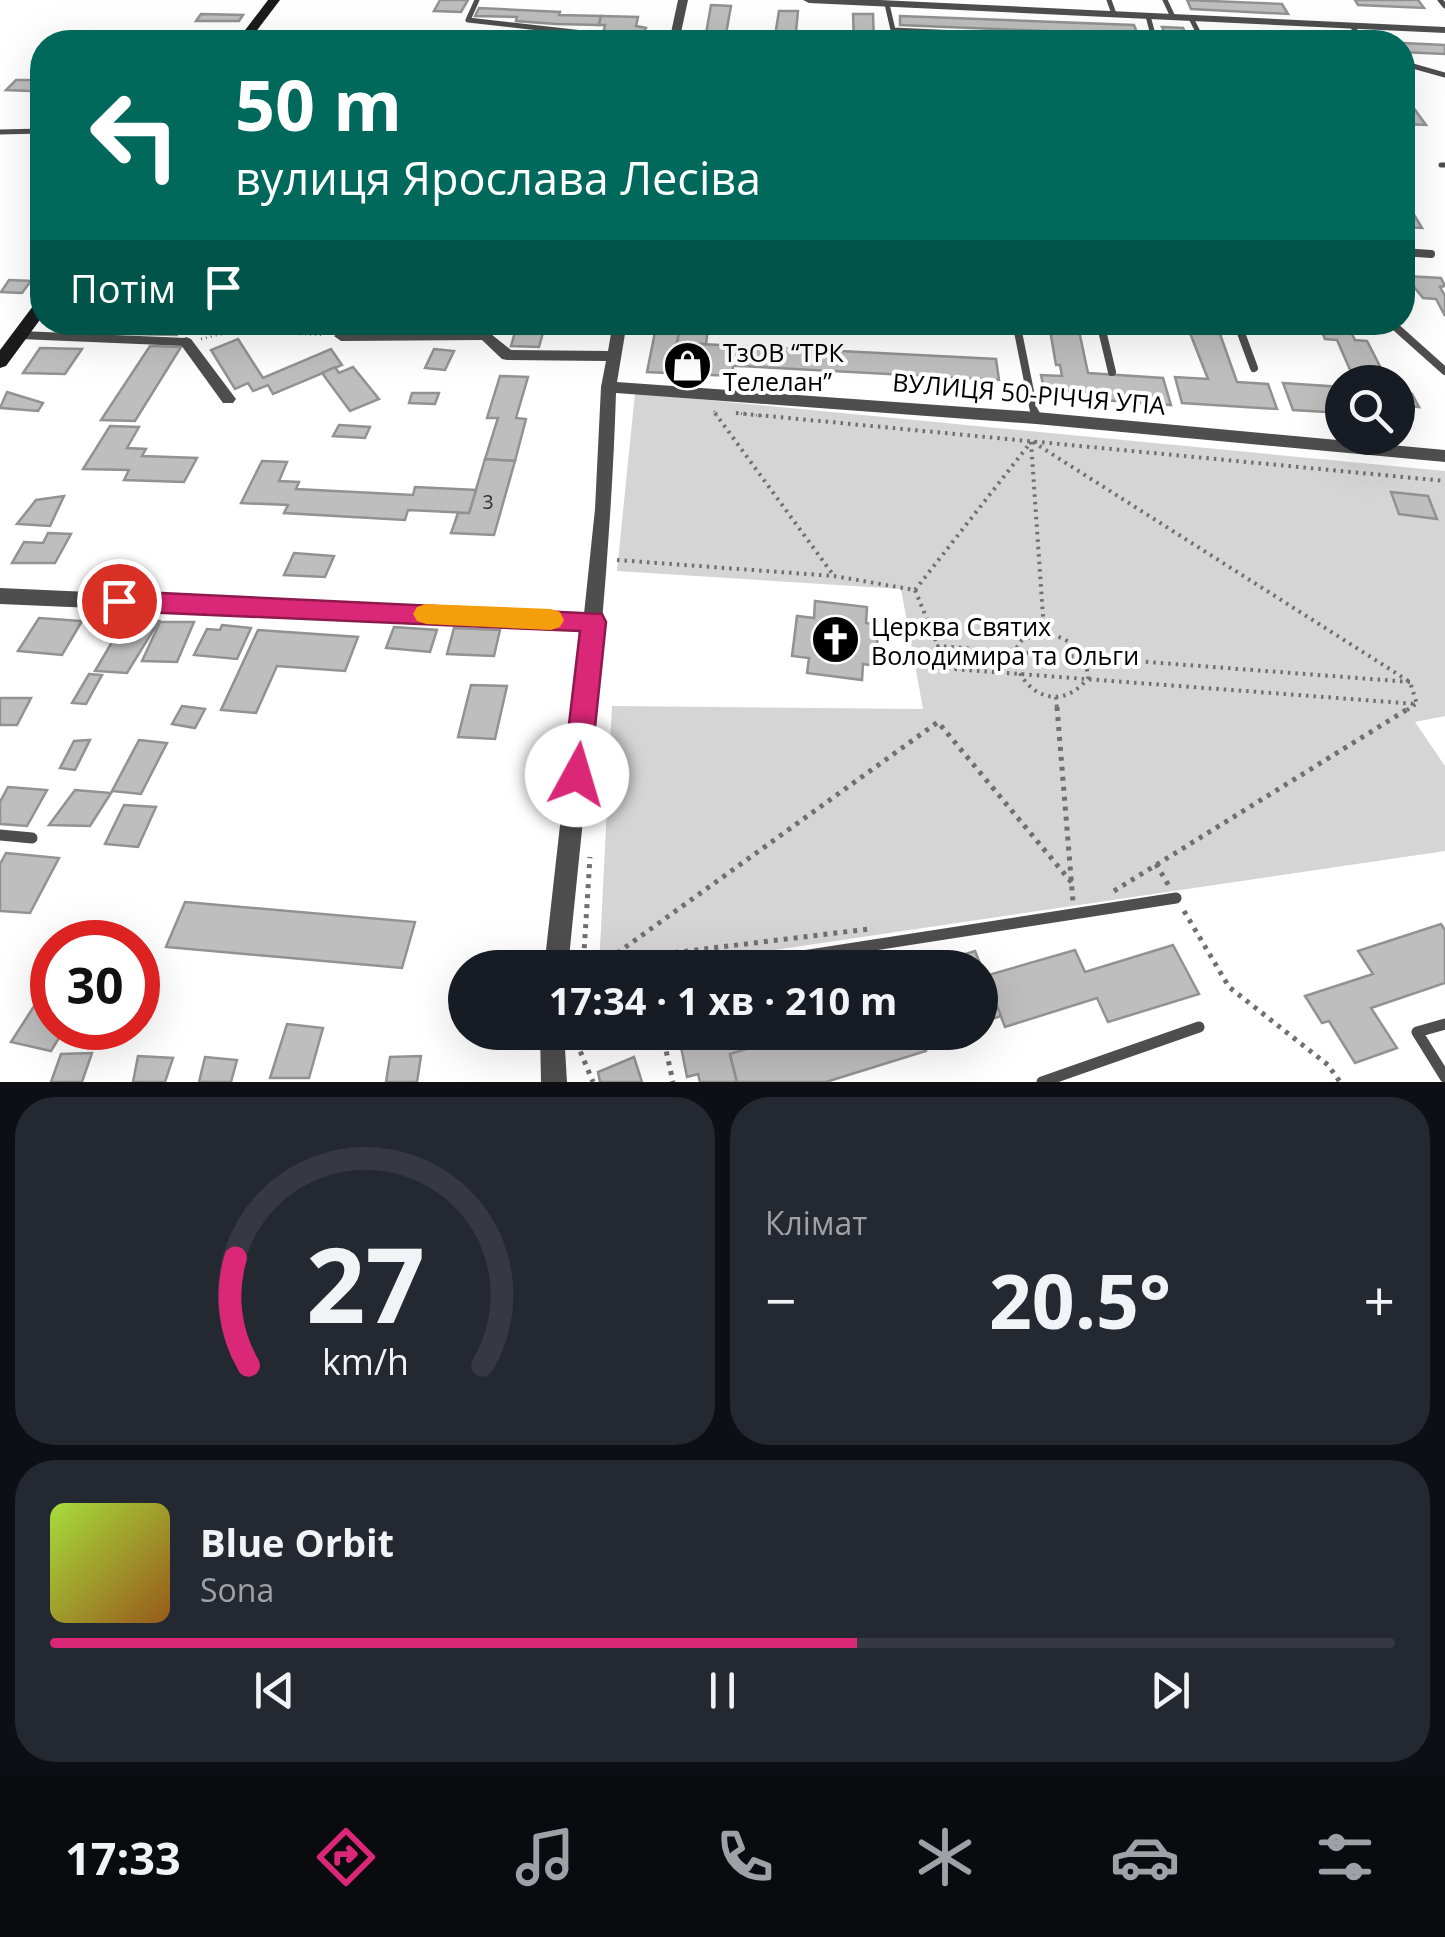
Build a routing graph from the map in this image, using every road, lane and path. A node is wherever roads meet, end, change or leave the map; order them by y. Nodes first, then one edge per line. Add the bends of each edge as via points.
1 (274, 0) edge
2 (477, 0) edge
3 (683, 0) edge
4 (808, 0) edge
5 (1109, 0) edge
6 (1165, 0) edge
7 (1440, 0) edge
8 (887, 4) junction
9 (1014, 5) edge
10 (1064, 6) edge
11 (1445, 6) edge
12 (1114, 14) junction
13 (1148, 16) junction
14 (1172, 17) junction
15 (1191, 18) junction
16 (1352, 26) junction
17 (251, 30) edge
18 (556, 30) edge
19 (677, 30) edge
20 (894, 30) edge
21 (1151, 30) edge
22 (1197, 30) edge
23 (1354, 30) edge
24 (1445, 30) edge
25 (1415, 67) edge
26 (1445, 75) edge
27 (30, 131) edge
28 (0, 132) edge
29 (1415, 253) edge
30 (1431, 254) dead end
31 (30, 322) edge
32 (217, 335) edge
33 (320, 335) edge
34 (618, 335) edge
35 (1019, 335) edge
36 (1103, 335) edge
37 (1241, 335) edge
38 (1405, 335) edge
39 (20, 336) junction
40 (341, 336) joint
41 (186, 342) junction
42 (614, 356) junction
43 (0, 362) edge
44 (1254, 368) dead end
45 (1445, 371) edge
46 (1112, 372) dead end
47 (609, 388) junction
48 (228, 399) dead end
49 (1036, 418) junction
50 (1031, 442) junction
51 (1445, 456) edge
52 (1445, 482) edge
53 (611, 560) dead end
54 (834, 576) junction
55 (915, 590) junction
56 (0, 596) edge
57 (594, 622) junction
58 (1044, 633) junction
59 (938, 646) junction
60 (1014, 652) junction
61 (1084, 657) junction
62 (1017, 673) junction
63 (1088, 678) junction
64 (1410, 682) junction
65 (1056, 697) junction
66 (1417, 704) junction
67 (0, 835) edge
68 (32, 838) dead end
69 (1156, 864) junction
70 (1072, 882) junction
71 (1107, 896) dead end
72 (1176, 898) junction
73 (1090, 900) dead end
74 (878, 928) dead end
75 (558, 950) edge
76 (842, 950) edge
77 (1445, 1024) edge
78 (1200, 1027) dead end
79 (553, 1050) edge
80 (580, 1050) edge
81 (666, 1050) edge
82 (1445, 1077) edge
83 (554, 1082) edge
84 (593, 1082) edge
85 (673, 1082) edge
86 (1042, 1082) edge
87 (1340, 1082) edge

1 - 17 main road
2 - 18 lane via 468,20
3 - 19 street
4 - 8 street
5 - 12 lane
6 - 14 lane
7 - 11 lane
8 - 9 street
8 - 20 lane
9 - 10 street
10 - 12 street
12 - 13 street
13 - 14 street
13 - 21 lane
14 - 15 street
15 - 16 street
15 - 22 lane
16 - 23 lane
16 - 24 street
25 - 26 lane
27 - 28 lane
29 - 30 lane
31 - 39 main road
32 - 41 path
33 - 40 path
34 - 42 street
35 - 49 lane
36 - 46 lane
37 - 44 lane
38 - 45 lane
39 - 41 lane
39 - 43 main road
40 - 42 street via 486,335 507,354
41 - 48 street
42 - 47 street
47 - 49 street, ВУЛИЦЯ 50-РІЧЧЯ УПА
47 - 57 street
49 - 51 street, ВУЛИЦЯ 50-РІЧЧЯ УПА
50 - 52 path
50 - 54 path via 714,411
50 - 55 path
50 - 58 path
50 - 64 path
53 - 54 path
54 - 55 path
55 - 59 path
56 - 57 street
57 - 75 street
58 - 60 path via 1024,638
58 - 61 path via 1067,640
59 - 60 path
59 - 62 path via 940,668
60 - 61 path
60 - 62 path
61 - 63 path
61 - 64 path
62 - 63 path
62 - 65 path via 1033,690
63 - 65 path via 1078,692
63 - 66 path
64 - 66 path
65 - 70 path
66 - 69 path
67 - 68 lane
69 - 71 path
69 - 72 path
70 - 73 path via 1074,904
70 - 74 path via 938,722 605,961
72 - 76 lane
72 - 87 path via 1229,987 1328,1065
77 - 82 lane via 1416,1032
78 - 86 lane
79 - 83 street
80 - 84 path
81 - 85 path

